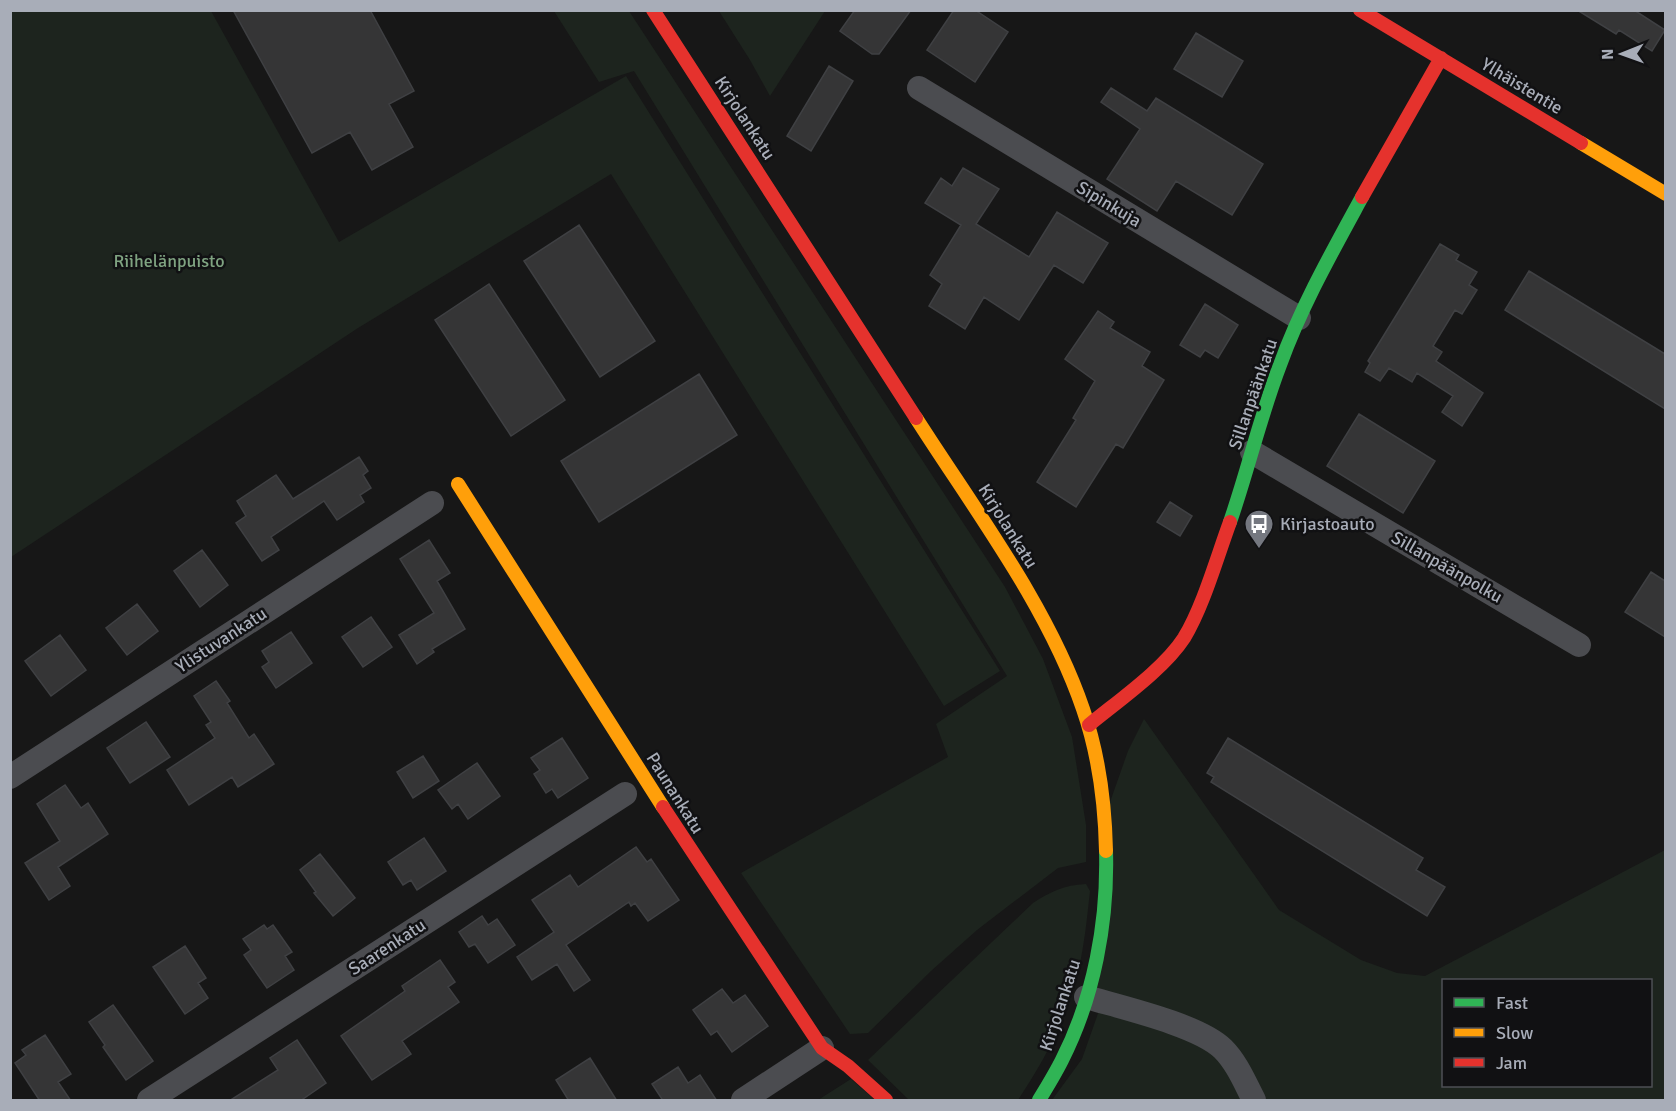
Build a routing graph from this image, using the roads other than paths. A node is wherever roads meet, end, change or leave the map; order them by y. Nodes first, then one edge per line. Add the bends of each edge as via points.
1 (653, 10) edge
2 (658, 10) edge
3 (1360, 10) edge
4 (667, 30) junction
5 (1441, 58) junction
6 (919, 88) dead end
7 (1665, 194) edge
8 (1299, 318) junction
9 (1252, 452) junction
10 (458, 484) dead end
11 (432, 503) dead end
12 (1580, 645) dead end
13 (1089, 725) junction
14 (10, 777) edge
15 (625, 794) dead end
16 (1086, 997) junction
17 (822, 1048) junction
18 (149, 1101) edge
19 (743, 1101) edge
20 (886, 1101) edge
21 (1039, 1101) edge
22 (1254, 1101) edge

1 - 4 street, Kirjolankatu
2 - 4 street, Kirjolankatu
3 - 5 street, Ylhäistentie
4 - 13 street, Kirjolankatu via 1027,590 1066,665
5 - 7 street, Ylhäistentie
5 - 8 street, Sillanpäänkatu
6 - 8 street, Sipinkuja
8 - 9 street, Sillanpäänkatu
9 - 12 street, Sillanpäänpolku
9 - 13 street, Sillanpäänkatu via 1227,529 1183,639 1161,664
10 - 17 street, Paunankatu via 701,867
11 - 14 street, Ylistuvankatu
13 - 16 street, Kirjolankatu via 1105,806 1106,843 1101,926
15 - 18 street, Saarenkatu
16 - 21 street, Kirjolankatu via 1073,1035
16 - 22 street via 1171,1023 1221,1047 1238,1068
17 - 19 street
17 - 20 street, Paunankatu

